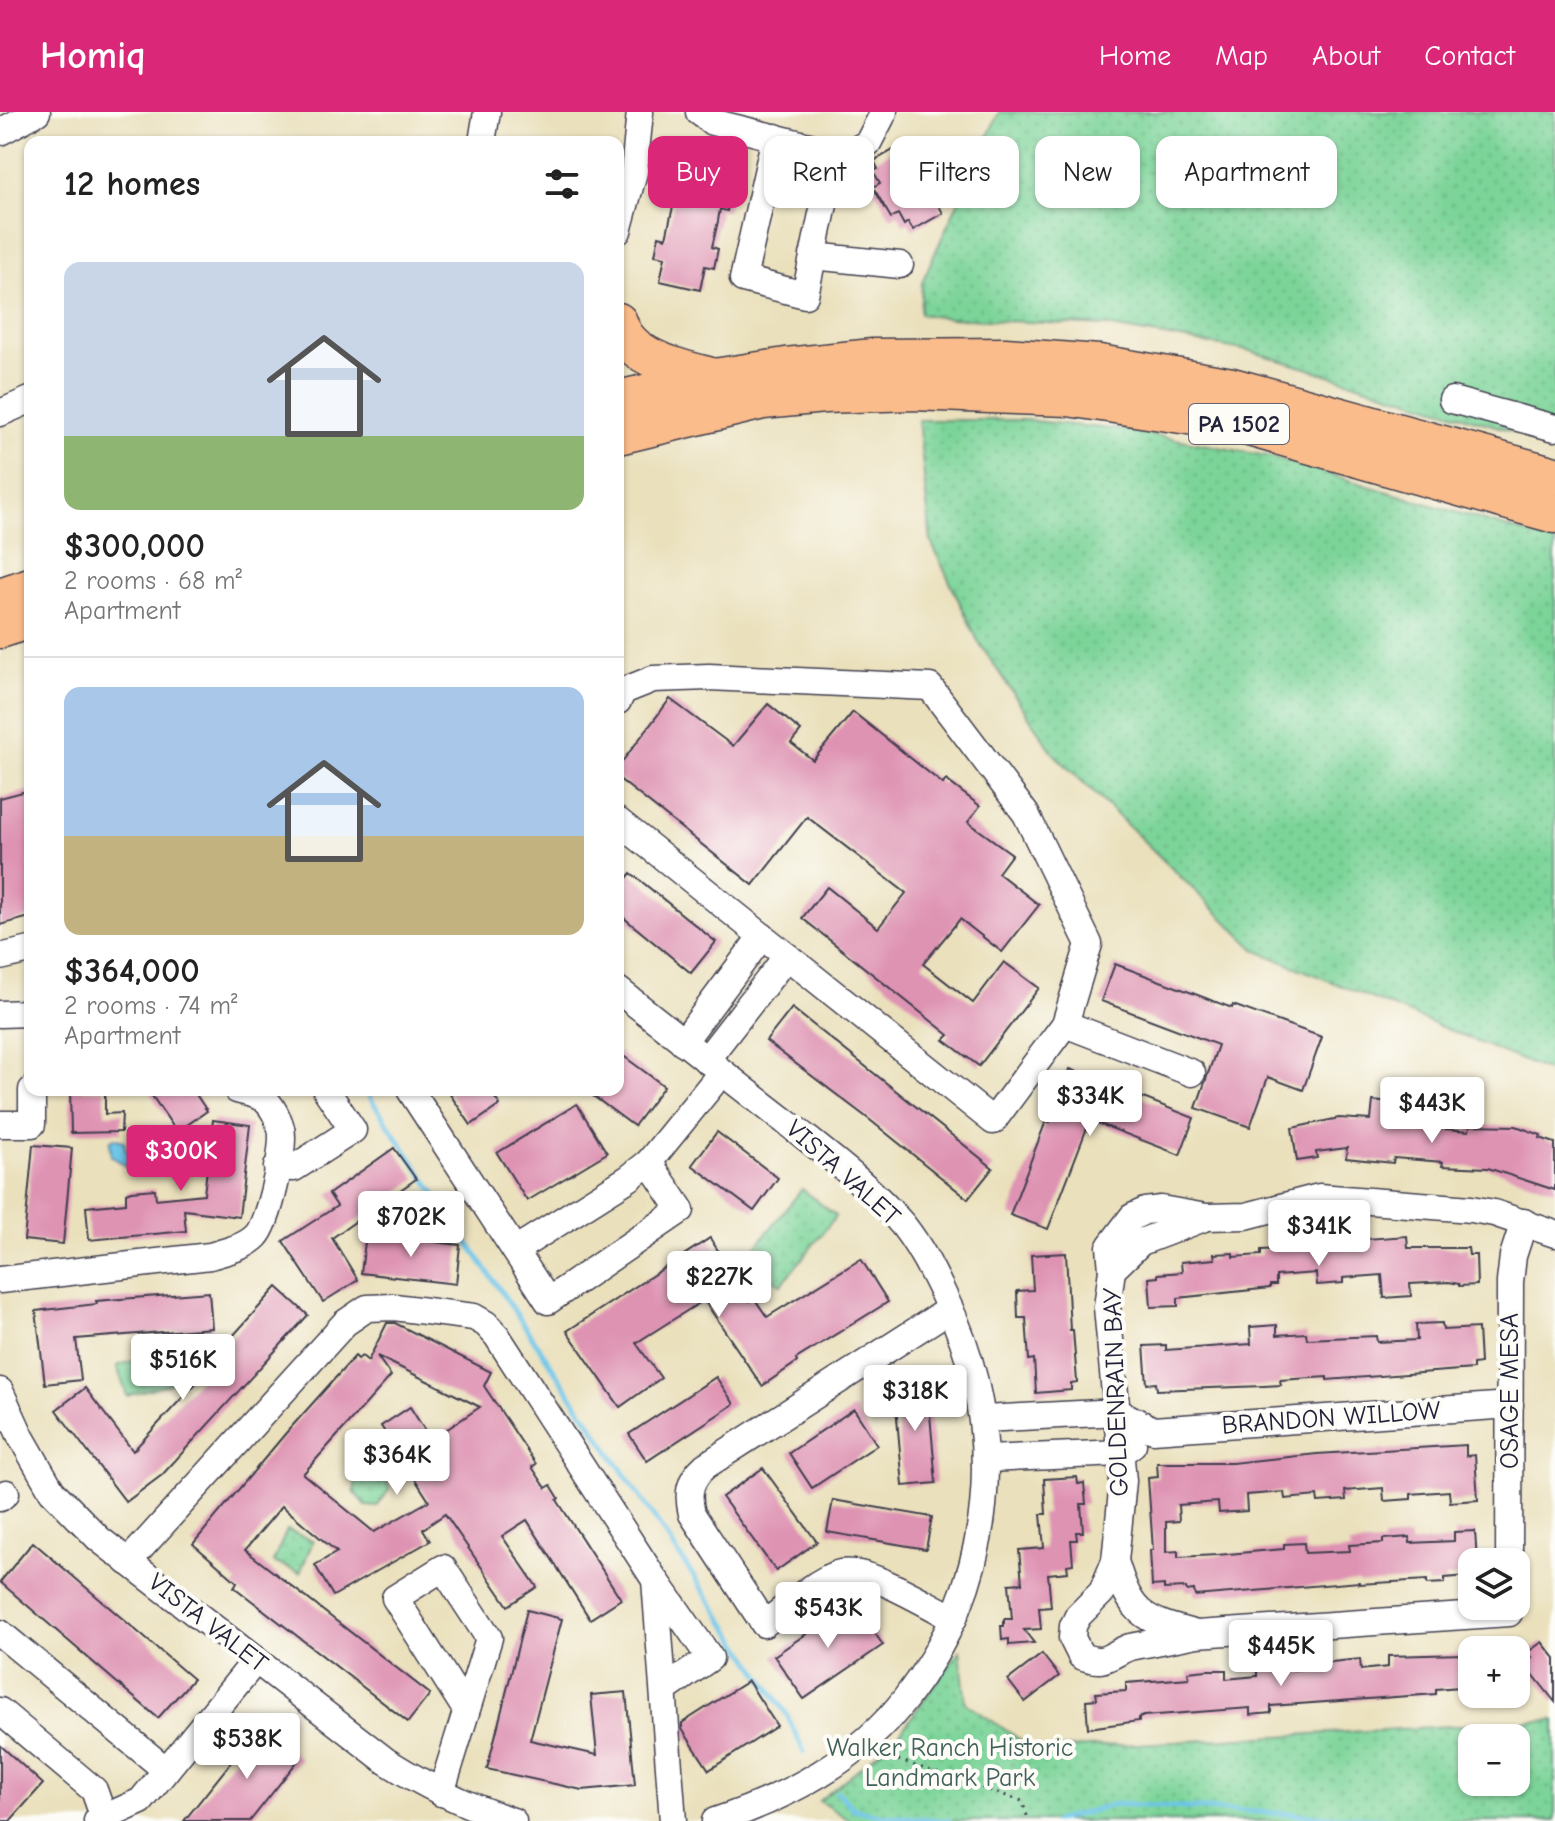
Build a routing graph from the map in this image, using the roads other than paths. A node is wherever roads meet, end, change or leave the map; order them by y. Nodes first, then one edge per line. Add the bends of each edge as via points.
1 (37, 112) edge
2 (487, 112) edge
3 (640, 112) edge
4 (699, 112) edge
5 (884, 112) edge
6 (0, 132) edge
7 (483, 136) edge
8 (771, 136) edge
9 (872, 136) edge
10 (764, 186) edge
11 (823, 208) edge
12 (624, 209) edge
13 (813, 256) junction
14 (900, 265) dead end
15 (624, 333) edge
16 (913, 374) junction
17 (714, 378) junction
18 (624, 399) edge
19 (24, 403) edge
20 (1461, 403) dead end
21 (0, 413) edge
22 (700, 413) junction
23 (1555, 428) edge
24 (624, 433) edge
25 (624, 450) edge
26 (1555, 474) edge
27 (1555, 514) edge
28 (24, 581) edge
29 (0, 587) edge
30 (24, 599) edge
31 (15, 618) edge
32 (624, 691) edge
33 (624, 826) edge
34 (762, 936) junction
35 (24, 951) edge
36 (787, 956) junction
37 (0, 957) edge
38 (624, 995) edge
39 (24, 1013) edge
40 (0, 1014) edge
41 (1065, 1024) junction
42 (683, 1042) junction
43 (714, 1066) junction
44 (1192, 1073) dead end
45 (32, 1096) edge
46 (259, 1096) edge
47 (330, 1096) edge
48 (414, 1096) edge
49 (0, 1124) edge
50 (649, 1162) junction
51 (277, 1167) junction
52 (1524, 1222) junction
53 (1555, 1234) edge
54 (515, 1250) junction
55 (0, 1280) edge
56 (950, 1309) junction
57 (0, 1391) edge
58 (1510, 1405) junction
59 (1118, 1412) junction
60 (1046, 1415) junction
61 (983, 1419) junction
62 (1153, 1430) junction
63 (1121, 1453) junction
64 (1048, 1457) junction
65 (986, 1459) junction
66 (1509, 1548) edge
67 (1115, 1561) junction
68 (128, 1562) junction
69 (655, 1580) junction
70 (1458, 1614) edge
71 (954, 1618) junction
72 (0, 1633) edge
73 (1197, 1634) junction
74 (256, 1660) junction
75 (664, 1690) junction
76 (466, 1710) junction
77 (0, 1711) edge
78 (166, 1770) junction
79 (441, 1793) junction
80 (101, 1819) edge
81 (513, 1821) edge
82 (673, 1821) edge
83 (715, 1821) edge

1 - 6 street
2 - 7 street
3 - 12 street
4 - 8 street via 712,122
5 - 9 street
10 - 13 street via 743,279 805,295
11 - 13 street
13 - 14 street
15 - 17 highway via 637,350 669,366
16 - 17 highway, PA 1502 via 829,362
16 - 22 highway, PA 1502 via 872,391
16 - 26 highway, PA 1502 via 1005,357 1171,375
16 - 27 highway, PA 1502 via 1228,421
17 - 18 highway, PA 1502
19 - 21 street
20 - 23 street
22 - 24 highway, PA 1502
22 - 25 highway
28 - 29 highway
30 - 31 highway
32 - 41 street via 653,679 709,677 930,687 1026,814 1089,944
33 - 34 street
34 - 36 street
34 - 42 street
35 - 37 street
36 - 41 street via 993,1121
36 - 43 street
38 - 42 street, VISTA VALET
39 - 40 street
41 - 44 street
42 - 43 street, VISTA VALET
43 - 50 street
43 - 56 street, VISTA VALET via 876,1196 926,1258
45 - 49 street via 32,1124
46 - 51 street via 282,1130
47 - 51 street via 353,1130 294,1168
48 - 54 street
50 - 54 street
50 - 54 street via 681,1210 548,1301
51 - 55 street via 267,1219 256,1236 238,1248 210,1256
52 - 53 street
52 - 58 street, OSAGE MESA via 1510,1282
52 - 59 street, GOLDENRAIN BAY via 1471,1209 1319,1197 1264,1213 1206,1217 1141,1242 1112,1270 1107,1307
56 - 61 street, VISTA VALET via 973,1370
56 - 71 street via 705,1466 690,1486 689,1501 692,1514 764,1624 829,1579 850,1572
57 - 68 street, VISTA VALET via 52,1491
58 - 62 street, BRANDON WILLOW
58 - 66 street, OSAGE MESA
59 - 60 street
59 - 62 street
59 - 63 street, GOLDENRAIN BAY
60 - 61 street
60 - 64 street
61 - 65 street, VISTA VALET
62 - 63 street
63 - 64 street
63 - 67 street, GOLDENRAIN BAY
64 - 65 street
65 - 71 street, VISTA VALET via 973,1562
67 - 73 street via 1136,1610
67 - 73 street via 1102,1592 1073,1626 1072,1638 1081,1656 1105,1660 1130,1647
68 - 69 street via 345,1323 367,1308 394,1307 474,1317 486,1324
68 - 74 street, VISTA VALET
69 - 75 street
69 - 75 street via 710,1658
70 - 73 street
71 - 83 street, VISTA VALET via 905,1700 857,1746 784,1794
72 - 78 street
74 - 78 street
74 - 79 street, VISTA VALET via 386,1761
75 - 82 street
76 - 76 street via 489,1638 443,1568 395,1598
76 - 79 street
77 - 80 street via 94,1790
78 - 80 street via 141,1801
79 - 81 street, VISTA VALET

